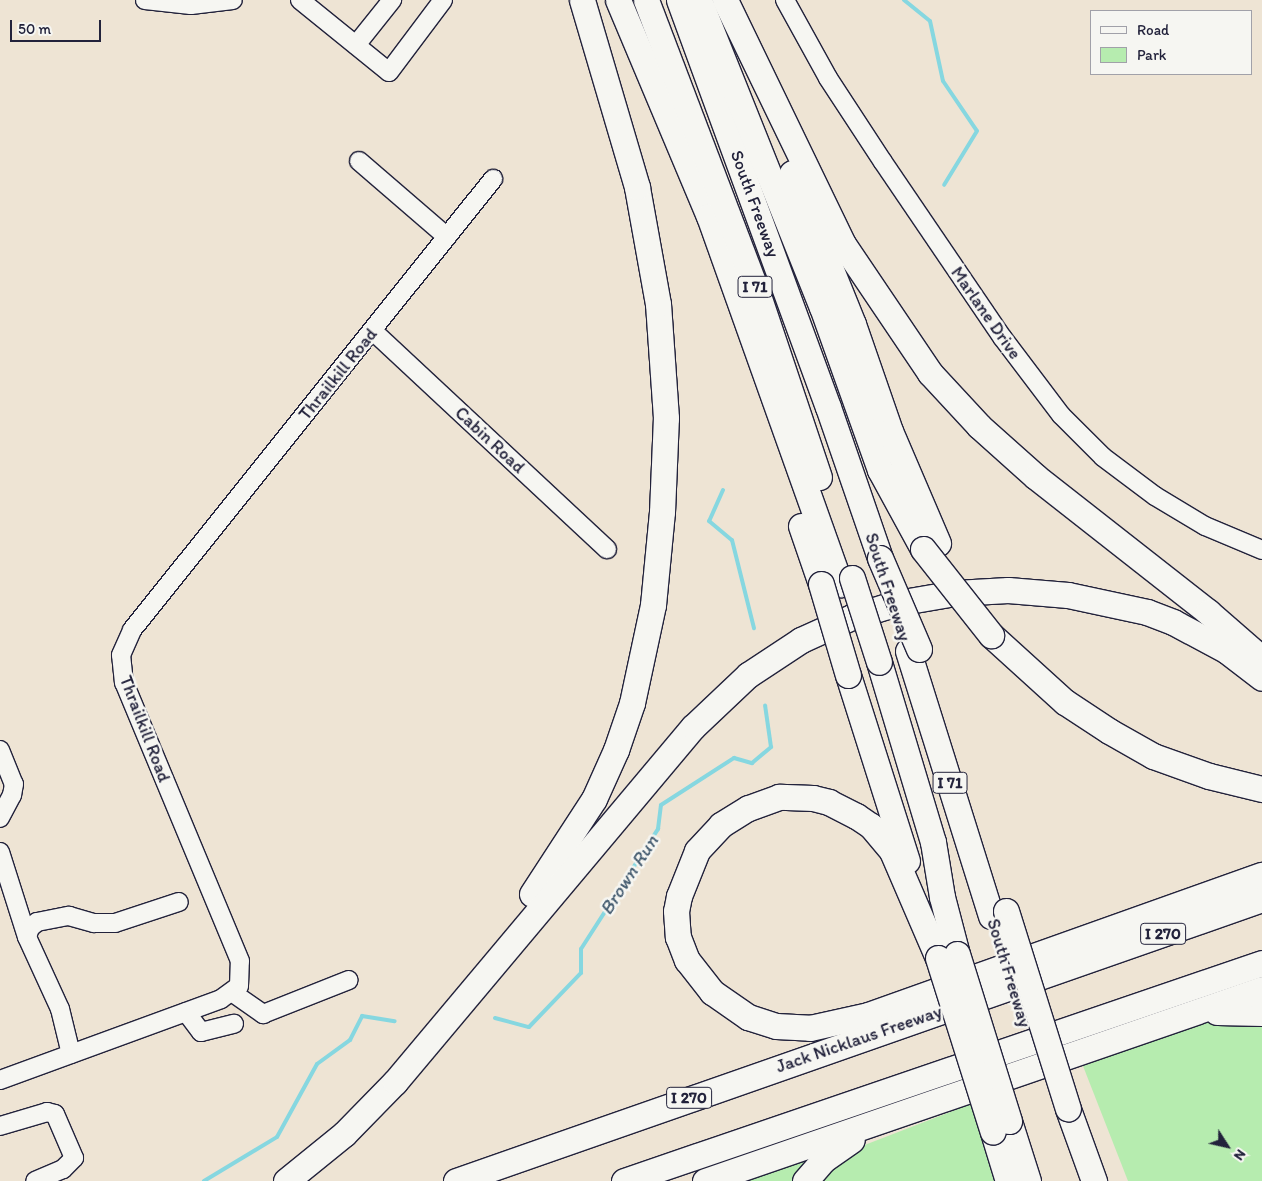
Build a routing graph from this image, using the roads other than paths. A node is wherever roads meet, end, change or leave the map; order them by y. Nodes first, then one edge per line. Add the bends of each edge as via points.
1 (233, 0) edge
2 (300, 0) edge
3 (392, 0) edge
4 (443, 0) edge
5 (582, 0) edge
6 (617, 0) edge
7 (646, 0) edge
8 (679, 0) edge
9 (699, 0) edge
10 (785, 0) edge
11 (147, 1) edge
12 (726, 1) edge
13 (356, 45) junction
14 (359, 161) dead end
15 (493, 179) dead end
16 (447, 237) junction
17 (372, 331) junction
18 (930, 546) junction
19 (607, 548) dead end
20 (1262, 550) edge
21 (838, 582) junction
22 (1262, 659) edge
23 (864, 668) junction
24 (1262, 678) edge
25 (0, 750) edge
26 (1262, 789) edge
27 (0, 818) edge
28 (0, 852) edge
29 (1262, 875) edge
30 (1262, 899) edge
31 (179, 902) dead end
32 (27, 936) junction
33 (947, 956) junction
34 (1262, 963) edge
35 (349, 980) dead end
36 (1262, 989) edge
37 (233, 993) junction
38 (186, 1012) junction
39 (1262, 1013) edge
40 (1168, 1021) junction
41 (234, 1024) dead end
42 (71, 1054) junction
43 (0, 1080) edge
44 (395, 1082) junction
45 (924, 1108) junction
46 (1061, 1111) junction
47 (0, 1126) edge
48 (1001, 1126) junction
49 (36, 1181) edge
50 (286, 1181) edge
51 (456, 1181) edge
52 (624, 1181) edge
53 (705, 1181) edge
54 (805, 1181) edge
55 (1003, 1181) edge
56 (1008, 1181) edge
57 (1028, 1181) edge
58 (1075, 1181) edge
59 (1094, 1181) edge

1 - 11 street via 190,5
2 - 13 street
3 - 13 street
4 - 13 street via 389,72
5 - 44 highway via 637,187 658,304 666,418 662,512 653,605 632,703 594,799 547,873
6 - 21 highway
7 - 21 highway, South Freeway / I 71 via 758,295
8 - 46 highway, South Freeway / I 71, bridge via 914,650
9 - 18 highway via 822,307 880,470
10 - 20 street, Marlane Drive via 828,78 883,162 1002,337 1061,416 1103,457 1155,496 1205,526
12 - 18 highway via 853,324
12 - 22 highway via 843,244 930,373 979,426 1036,477 1208,612
14 - 16 street
15 - 16 street, Thrailkill Road
16 - 17 street, Thrailkill Road
17 - 19 street, Cabin Road
17 - 37 street, Thrailkill Road via 132,630 121,656 124,683 240,962 242,974
18 - 26 highway, bridge via 991,635 1065,702 1153,756 1209,776
21 - 23 highway, South Freeway / I 71, bridge
21 - 23 highway, bridge
23 - 33 highway
23 - 33 highway, South Freeway / I 71 via 932,842 942,897
24 - 44 highway via 1227,652 1173,622 1147,612 1068,595 1008,590 955,592 879,608 801,640 748,674 693,727
25 - 27 street via 14,784
28 - 32 street
29 - 33 highway via 868,1016 810,1028 776,1026 748,1017 712,992 687,960 678,937 676,911 697,851 721,825 748,808 779,797 821,800 844,809 870,826 892,850
30 - 51 highway, Jack Nicklaus Freeway / I 270
31 - 32 street via 115,923 94,923 69,916 38,922 30,928
32 - 42 street via 60,1009
33 - 48 highway, South Freeway / I 71, bridge
34 - 52 highway
35 - 37 street via 263,1014
36 - 40 highway
37 - 38 street
38 - 41 street via 200,1032
38 - 42 street
39 - 40 highway via 1221,1011
40 - 45 highway
42 - 43 street
44 - 50 highway via 344,1134
45 - 53 highway
45 - 54 highway via 850,1141 824,1160
46 - 58 highway, South Freeway / I 71
46 - 59 highway
47 - 49 street via 47,1112 55,1114 74,1158 63,1169
48 - 55 highway
48 - 56 highway
48 - 57 highway, South Freeway / I 71

